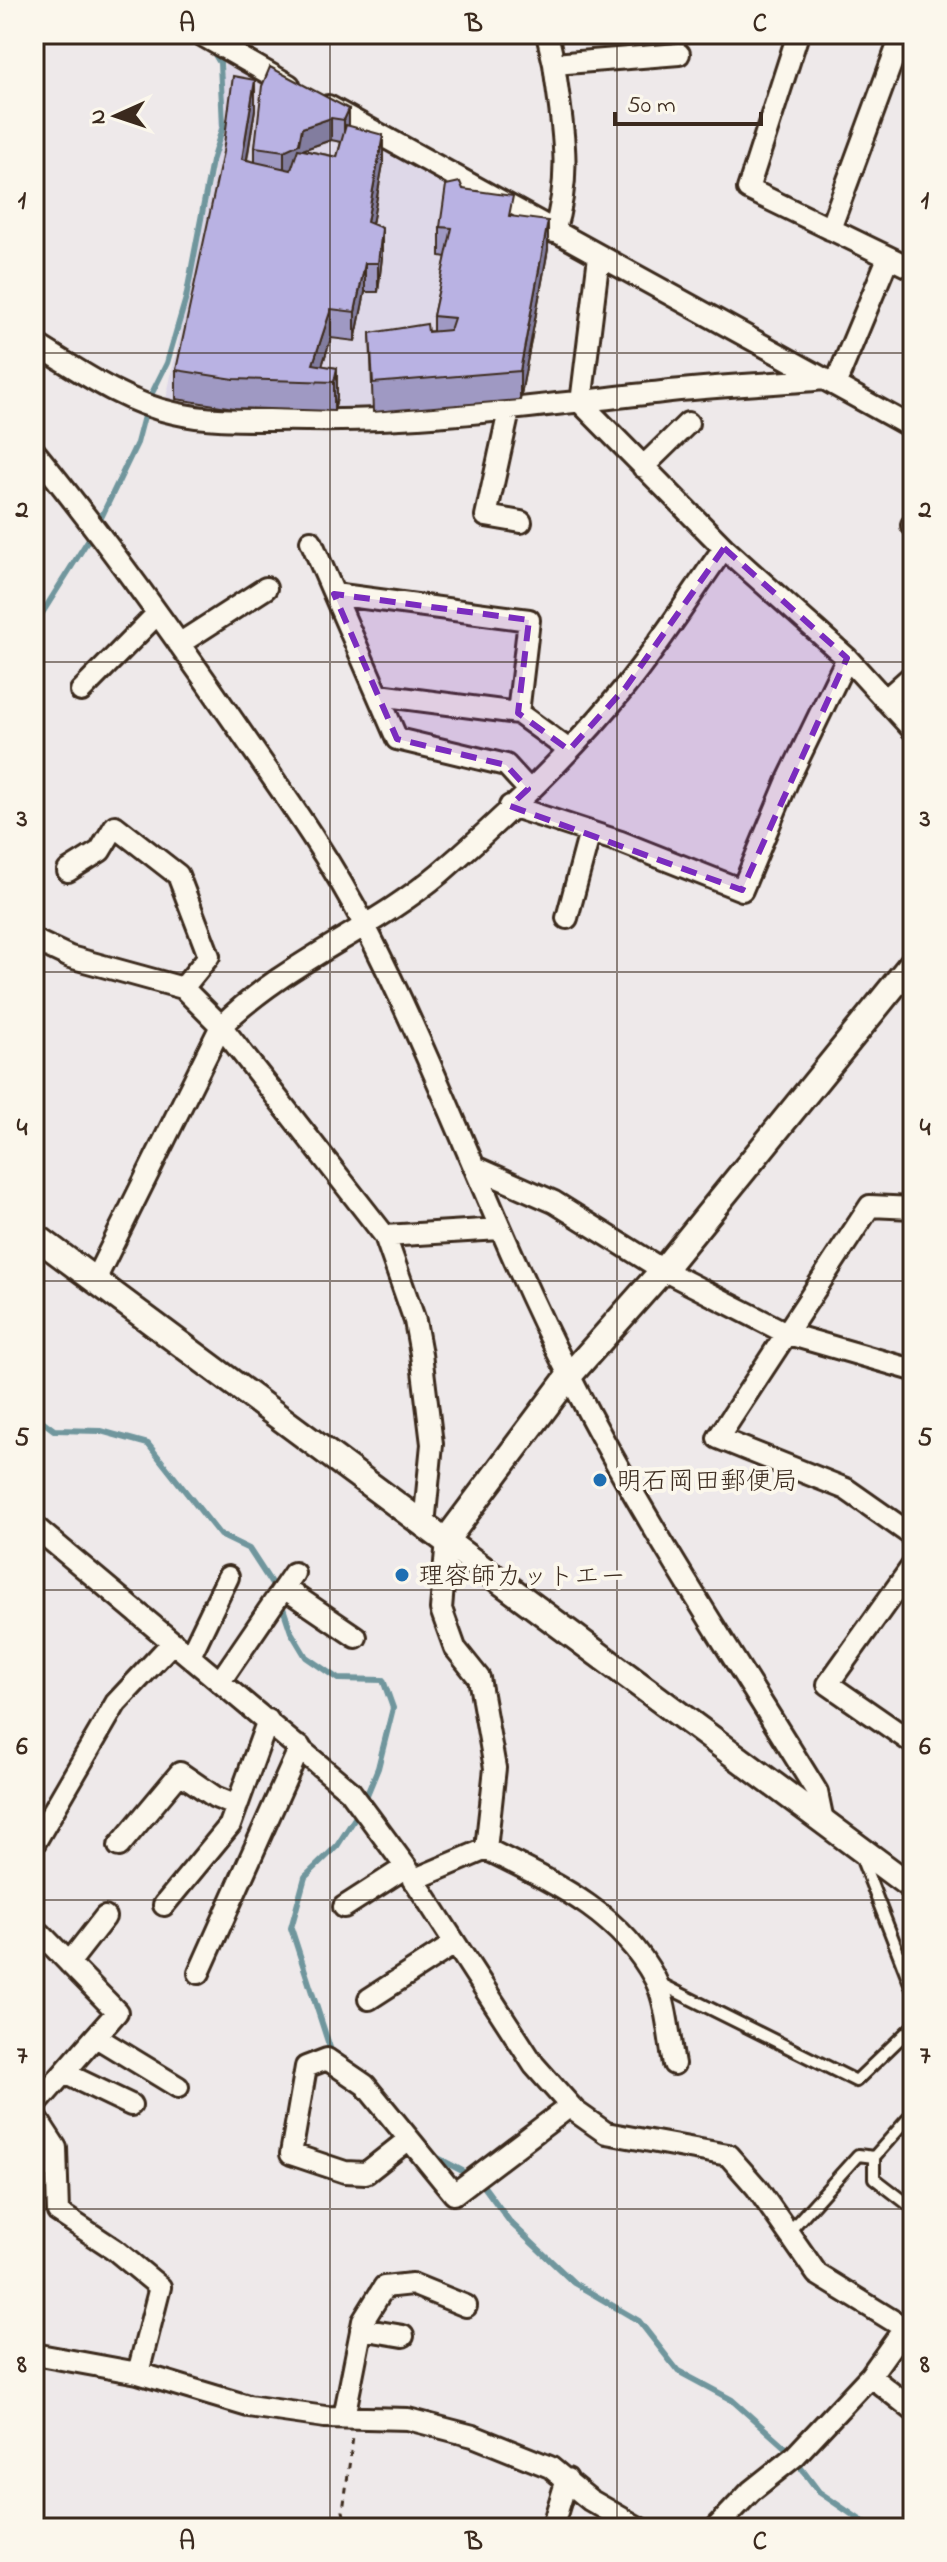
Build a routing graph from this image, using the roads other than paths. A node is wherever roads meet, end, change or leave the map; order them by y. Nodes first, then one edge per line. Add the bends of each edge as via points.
1 (200, 34) edge
2 (547, 34) edge
3 (798, 34) edge
4 (902, 34) edge
5 (679, 54) dead end
6 (554, 64) junction
7 (830, 229) junction
8 (554, 232) junction
9 (599, 256) junction
10 (888, 258) junction
11 (913, 269) edge
12 (34, 343) edge
13 (830, 382) junction
14 (581, 403) junction
15 (509, 411) junction
16 (688, 423) dead end
17 (913, 428) edge
18 (34, 451) edge
19 (643, 467) junction
20 (521, 522) dead end
21 (311, 541) dead end
22 (724, 548) junction
23 (266, 588) dead end
24 (334, 594) junction
25 (157, 614) junction
26 (179, 644) junction
27 (847, 658) junction
28 (913, 675) edge
29 (81, 691) dead end
30 (379, 695) junction
31 (885, 700) junction
32 (518, 713) junction
33 (913, 730) edge
34 (569, 750) junction
35 (528, 789) junction
36 (510, 806) junction
37 (590, 832) junction
38 (68, 871) dead end
39 (567, 918) dead end
40 (366, 927) junction
41 (34, 940) edge
42 (913, 962) edge
43 (183, 988) junction
44 (221, 1026) junction
45 (477, 1168) junction
46 (913, 1208) edge
47 (500, 1229) junction
48 (34, 1235) edge
49 (385, 1236) junction
50 (663, 1270) junction
51 (95, 1280) junction
52 (788, 1334) junction
53 (913, 1370) edge
54 (569, 1376) junction
55 (424, 1525) junction
56 (34, 1526) edge
57 (913, 1536) edge
58 (447, 1539) junction
59 (913, 1565) edge
60 (228, 1577) dead end
61 (356, 1637) dead end
62 (173, 1642) junction
63 (190, 1656) junction
64 (221, 1680) junction
65 (268, 1720) junction
66 (913, 1743) edge
67 (300, 1747) junction
68 (237, 1806) junction
69 (823, 1821) junction
70 (34, 1844) edge
71 (119, 1846) dead end
72 (858, 1848) junction
73 (486, 1849) junction
74 (410, 1873) junction
75 (913, 1888) edge
76 (164, 1905) dead end
77 (344, 1907) dead end
78 (105, 1917) dead end
79 (41, 1934) dead end
80 (454, 1944) junction
81 (69, 1963) junction
82 (199, 1973) dead end
83 (657, 1982) junction
84 (913, 1991) edge
85 (369, 1999) dead end
86 (913, 2026) edge
87 (96, 2037) junction
88 (674, 2064) dead end
89 (64, 2073) junction
90 (178, 2087) dead end
91 (131, 2105) dead end
92 (570, 2106) junction
93 (34, 2107) edge
94 (913, 2113) edge
95 (34, 2114) edge
96 (409, 2139) junction
97 (874, 2157) junction
98 (913, 2208) edge
99 (787, 2234) junction
100 (466, 2306) dead end
101 (908, 2321) edge
102 (361, 2329) junction
103 (403, 2336) dead end
104 (34, 2354) edge
105 (138, 2373) junction
106 (870, 2376) junction
107 (913, 2410) edge
108 (350, 2417) junction
109 (567, 2479) junction
110 (552, 2528) edge
111 (639, 2528) edge
112 (716, 2528) edge

1 - 8 street
2 - 6 street
3 - 7 street via 748,189
4 - 7 street
5 - 6 street
6 - 8 street via 565,144 565,197
7 - 10 street
8 - 9 street
9 - 13 street
9 - 14 street
10 - 11 street
10 - 13 street
12 - 15 street via 128,399 176,414 383,421
13 - 14 street via 663,392
13 - 17 street
14 - 15 street
14 - 19 street
15 - 20 street via 486,516
16 - 19 street
18 - 25 street
19 - 22 street
21 - 24 street
22 - 27 street
22 - 34 street via 626,687
23 - 26 street
24 - 30 street
24 - 32 street via 529,620
25 - 26 street
25 - 29 street
26 - 40 street via 329,860
27 - 31 street
27 - 37 street via 742,890
28 - 31 street
30 - 32 street
30 - 35 street via 397,739 506,765
31 - 33 street
32 - 34 street
34 - 35 street
35 - 36 street
36 - 37 street
36 - 40 street via 440,873
37 - 39 street
38 - 43 street via 100,851 115,826 178,875 209,956
40 - 44 street via 250,998
40 - 45 street
41 - 43 street via 70,957
42 - 50 street
43 - 44 street
44 - 49 street
44 - 51 street
45 - 47 street
45 - 50 street via 554,1202
46 - 52 street via 870,1206
47 - 49 street
47 - 54 street
48 - 51 street
49 - 55 street via 421,1354 432,1444
50 - 52 street
50 - 54 street
51 - 55 street
52 - 53 street
52 - 57 street via 718,1438 846,1489
54 - 58 street
54 - 69 street via 817,1792
55 - 58 street
56 - 62 street
58 - 69 street
58 - 73 street via 441,1609 455,1648 479,1678 495,1768
59 - 66 street via 828,1684
60 - 63 street
61 - 64 street via 289,1581
62 - 63 street
62 - 70 street via 116,1703
63 - 64 street
64 - 65 street
65 - 67 street
65 - 68 street
67 - 74 street via 350,1791
67 - 82 street
68 - 71 street via 180,1773
68 - 76 street via 230,1825
69 - 72 street
72 - 75 street
72 - 84 lane
73 - 74 street
73 - 83 street via 572,1892 624,1933
74 - 77 street
74 - 80 street
78 - 81 street
79 - 81 street
80 - 85 street
80 - 92 street via 534,2065
81 - 87 street via 117,2012
83 - 86 lane via 856,2081
83 - 88 street
87 - 89 street
87 - 90 street
89 - 91 street
89 - 93 street
92 - 96 street via 454,2194
92 - 99 street via 606,2133 728,2155
94 - 97 lane
95 - 105 street via 56,2148 58,2212 160,2287
96 - 96 street via 365,2085 327,2059 306,2067 291,2154 345,2172 366,2173
97 - 98 lane via 874,2178
97 - 99 lane via 858,2155
99 - 101 street via 817,2274
100 - 102 street via 412,2284 384,2287
101 - 106 street
102 - 103 street
102 - 108 street
104 - 105 street
105 - 108 street via 248,2406
106 - 107 street
106 - 112 street via 795,2456
108 - 109 street via 408,2419 473,2436
109 - 110 street
109 - 111 street via 590,2500

